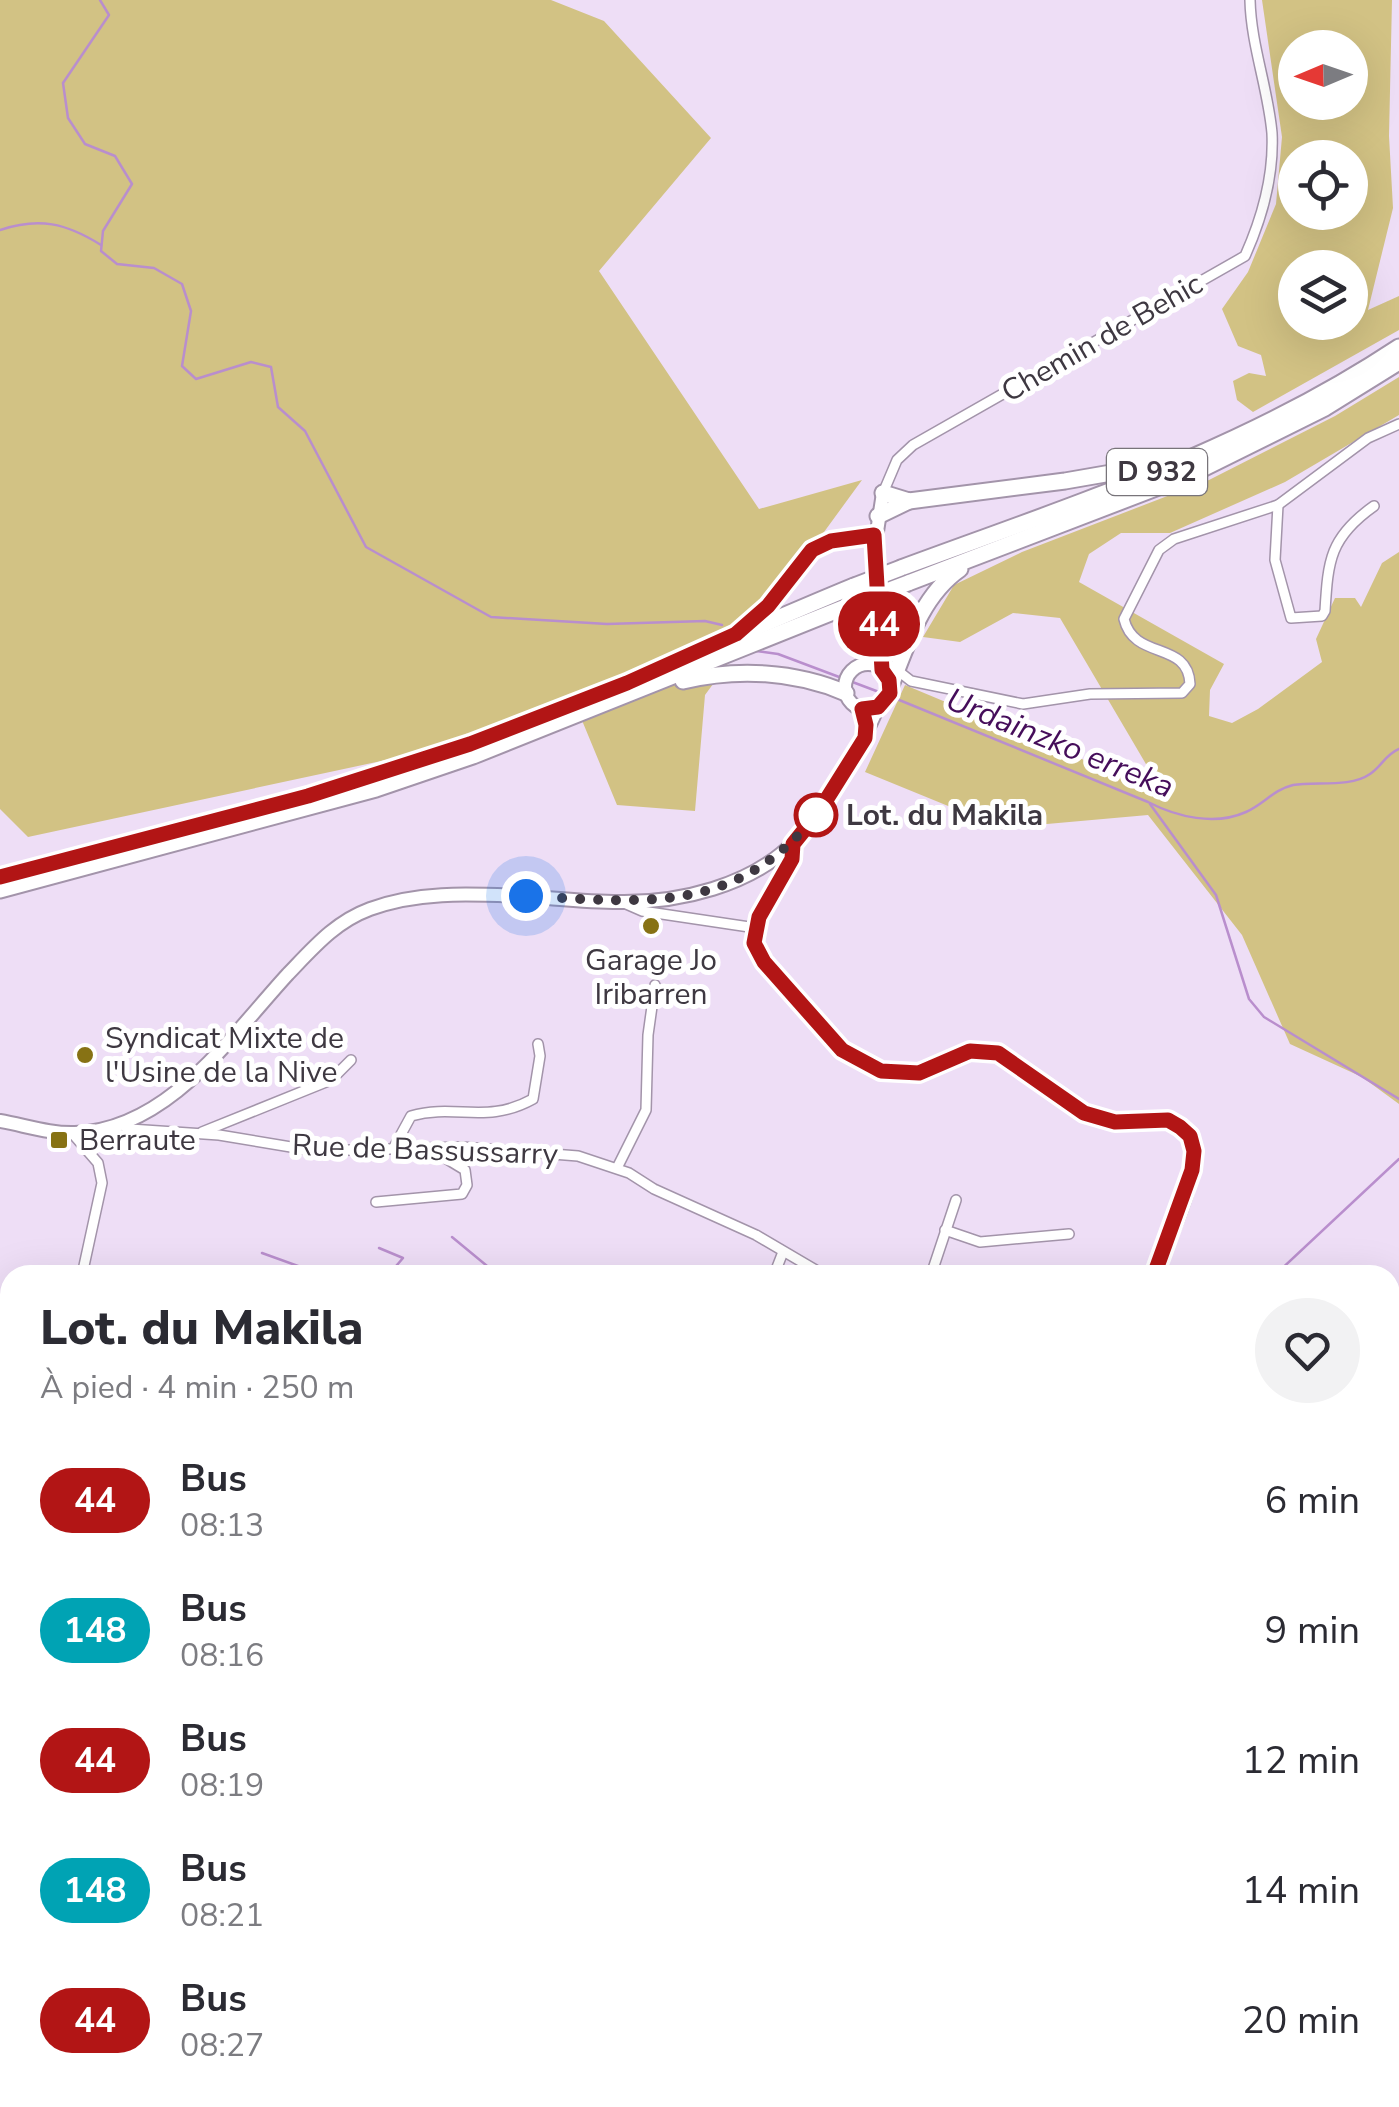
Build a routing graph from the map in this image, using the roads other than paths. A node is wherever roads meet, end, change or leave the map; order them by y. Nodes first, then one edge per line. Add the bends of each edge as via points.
1 (1250, 0) edge
2 (1399, 347) edge
3 (1399, 362) edge
4 (1399, 424) edge
5 (1196, 458) junction
6 (883, 493) junction
7 (909, 502) junction
8 (1278, 504) junction
9 (1374, 506) dead end
10 (878, 516) junction
11 (874, 535) junction
12 (982, 554) junction
13 (905, 576) junction
14 (739, 642) junction
15 (883, 668) junction
16 (847, 684) junction
17 (636, 693) junction
18 (886, 697) junction
19 (862, 709) junction
20 (865, 738) junction
21 (793, 844) junction
22 (0, 877) edge
23 (0, 890) edge
24 (620, 902) junction
25 (756, 928) junction
26 (655, 985) dead end
27 (538, 1044) dead end
28 (351, 1060) dead end
29 (0, 1121) edge
30 (120, 1124) junction
31 (72, 1133) junction
32 (199, 1134) junction
33 (430, 1148) junction
34 (394, 1149) junction
35 (618, 1168) junction
36 (956, 1200) dead end
37 (376, 1202) dead end
38 (945, 1230) junction
39 (1069, 1234) dead end
40 (783, 1252) junction
41 (84, 1265) edge
42 (778, 1265) edge
43 (806, 1265) edge
44 (934, 1265) edge
45 (1158, 1265) edge

1 - 6 street, Chemin de Behic via 1272,151 1262,218 1246,256 912,446 897,460
2 - 5 highway, D 932
3 - 12 highway, D 932 via 1250,448
4 - 8 street via 1368,438
5 - 7 highway
5 - 13 highway, D 932
6 - 7 highway
6 - 10 street, Chemin de Behic
7 - 10 highway
8 - 9 street via 1277,576 1291,618 1304,620 1322,616 1330,558 1341,535
8 - 15 street via 1174,538 1145,575 1124,618 1127,631 1184,661 1190,684 1182,693 1090,694 1024,704 912,681
10 - 11 street, Chemin de Behic
11 - 14 highway via 812,550
11 - 15 street, Chemin de Behic
12 - 13 highway, D 932
12 - 15 highway via 938,588
13 - 14 highway, D 932, bridge
14 - 17 highway, D 932
14 - 22 highway, D 932 via 710,646 374,776
15 - 16 street via 860,666
15 - 18 highway
16 - 17 highway via 740,672
16 - 19 street via 851,703
17 - 23 highway, D 932 via 360,794
18 - 19 street
18 - 20 street
19 - 20 street
20 - 21 street
21 - 24 street via 741,878 690,896
21 - 25 street via 792,859
24 - 25 street
24 - 30 street via 452,894 370,909 331,928 184,1085
25 - 45 street via 754,943 788,992 842,1050 881,1071 919,1073 970,1051 998,1053 1084,1113 1115,1122 1168,1120 1180,1127 1190,1136 1192,1170
26 - 35 street via 646,1110
27 - 34 street via 533,1099 513,1110 411,1116
28 - 32 street via 331,1080
29 - 31 street
30 - 31 street
30 - 32 street, Rue de Bassussarry
31 - 41 street via 102,1172
32 - 34 street, Rue de Bassussarry via 315,1151
33 - 34 street, Rue de Bassussarry
33 - 35 street, Rue de Bassussarry via 557,1153
33 - 37 street via 465,1170 462,1194
35 - 40 street, Rue de Bassussarry
36 - 38 street
38 - 39 street via 980,1242
38 - 44 street
40 - 42 street
40 - 43 street, Rue de Bassussarry

